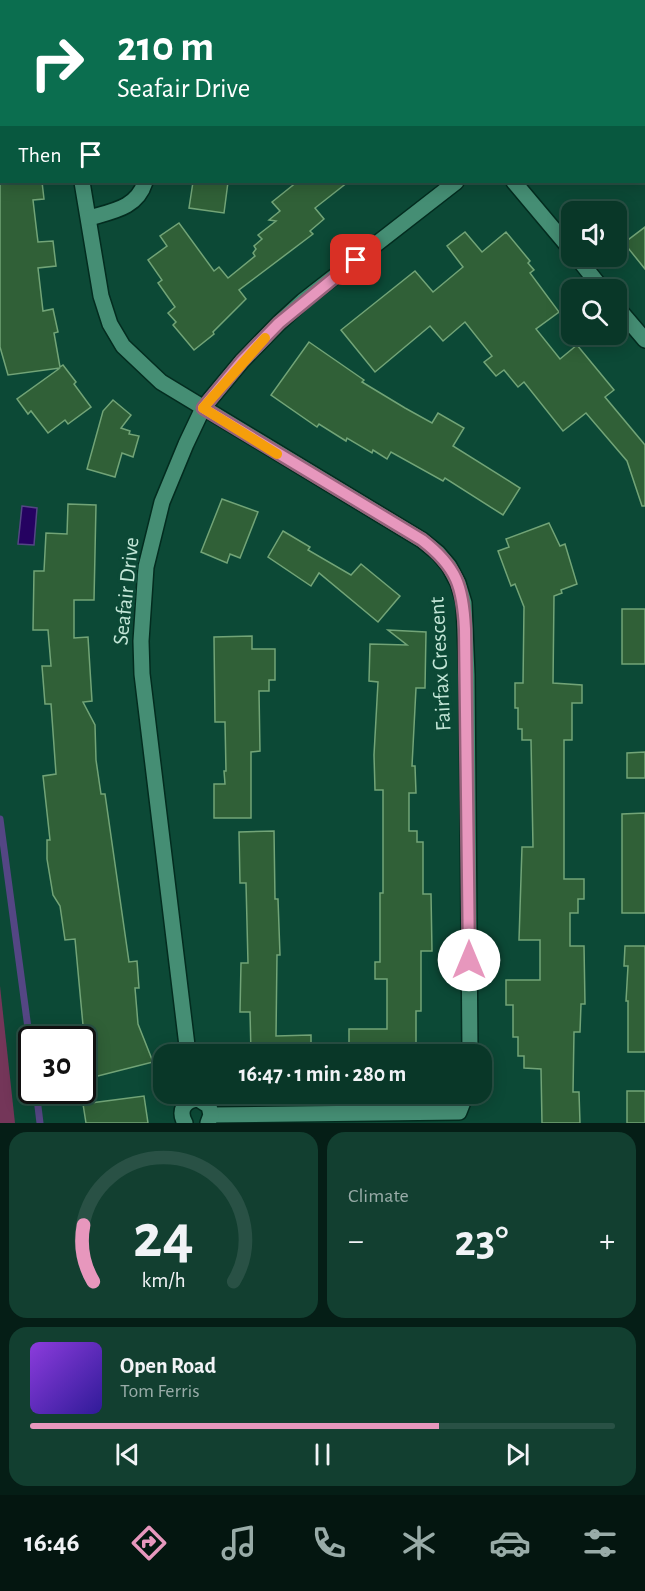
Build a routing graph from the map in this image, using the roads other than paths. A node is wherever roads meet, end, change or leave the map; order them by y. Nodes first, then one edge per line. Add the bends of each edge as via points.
1 (82, 183) edge
2 (146, 183) edge
3 (455, 183) edge
4 (515, 183) edge
5 (89, 218) junction
6 (561, 238) edge
7 (585, 267) edge
8 (594, 279) edge
9 (627, 319) edge
10 (645, 340) edge
11 (203, 408) junction
12 (187, 1044) edge
13 (470, 1044) edge
14 (185, 1104) edge
15 (207, 1104) edge
16 (462, 1104) edge
17 (209, 1119) edge
18 (185, 1123) edge

1 - 5 street, Fairfax Crescent
2 - 5 street via 133,202
3 - 11 street, Seafair Drive via 279,323
4 - 6 street
5 - 11 street, Fairfax Crescent via 101,296 110,324 123,346 161,382
7 - 8 street
9 - 10 street
11 - 12 street, Seafair Drive via 162,502 152,539 141,641
11 - 13 street, Fairfax Crescent via 422,540 449,566 458,583 464,603 467,675
14 - 18 street
15 - 17 street
16 - 17 street via 459,1112

